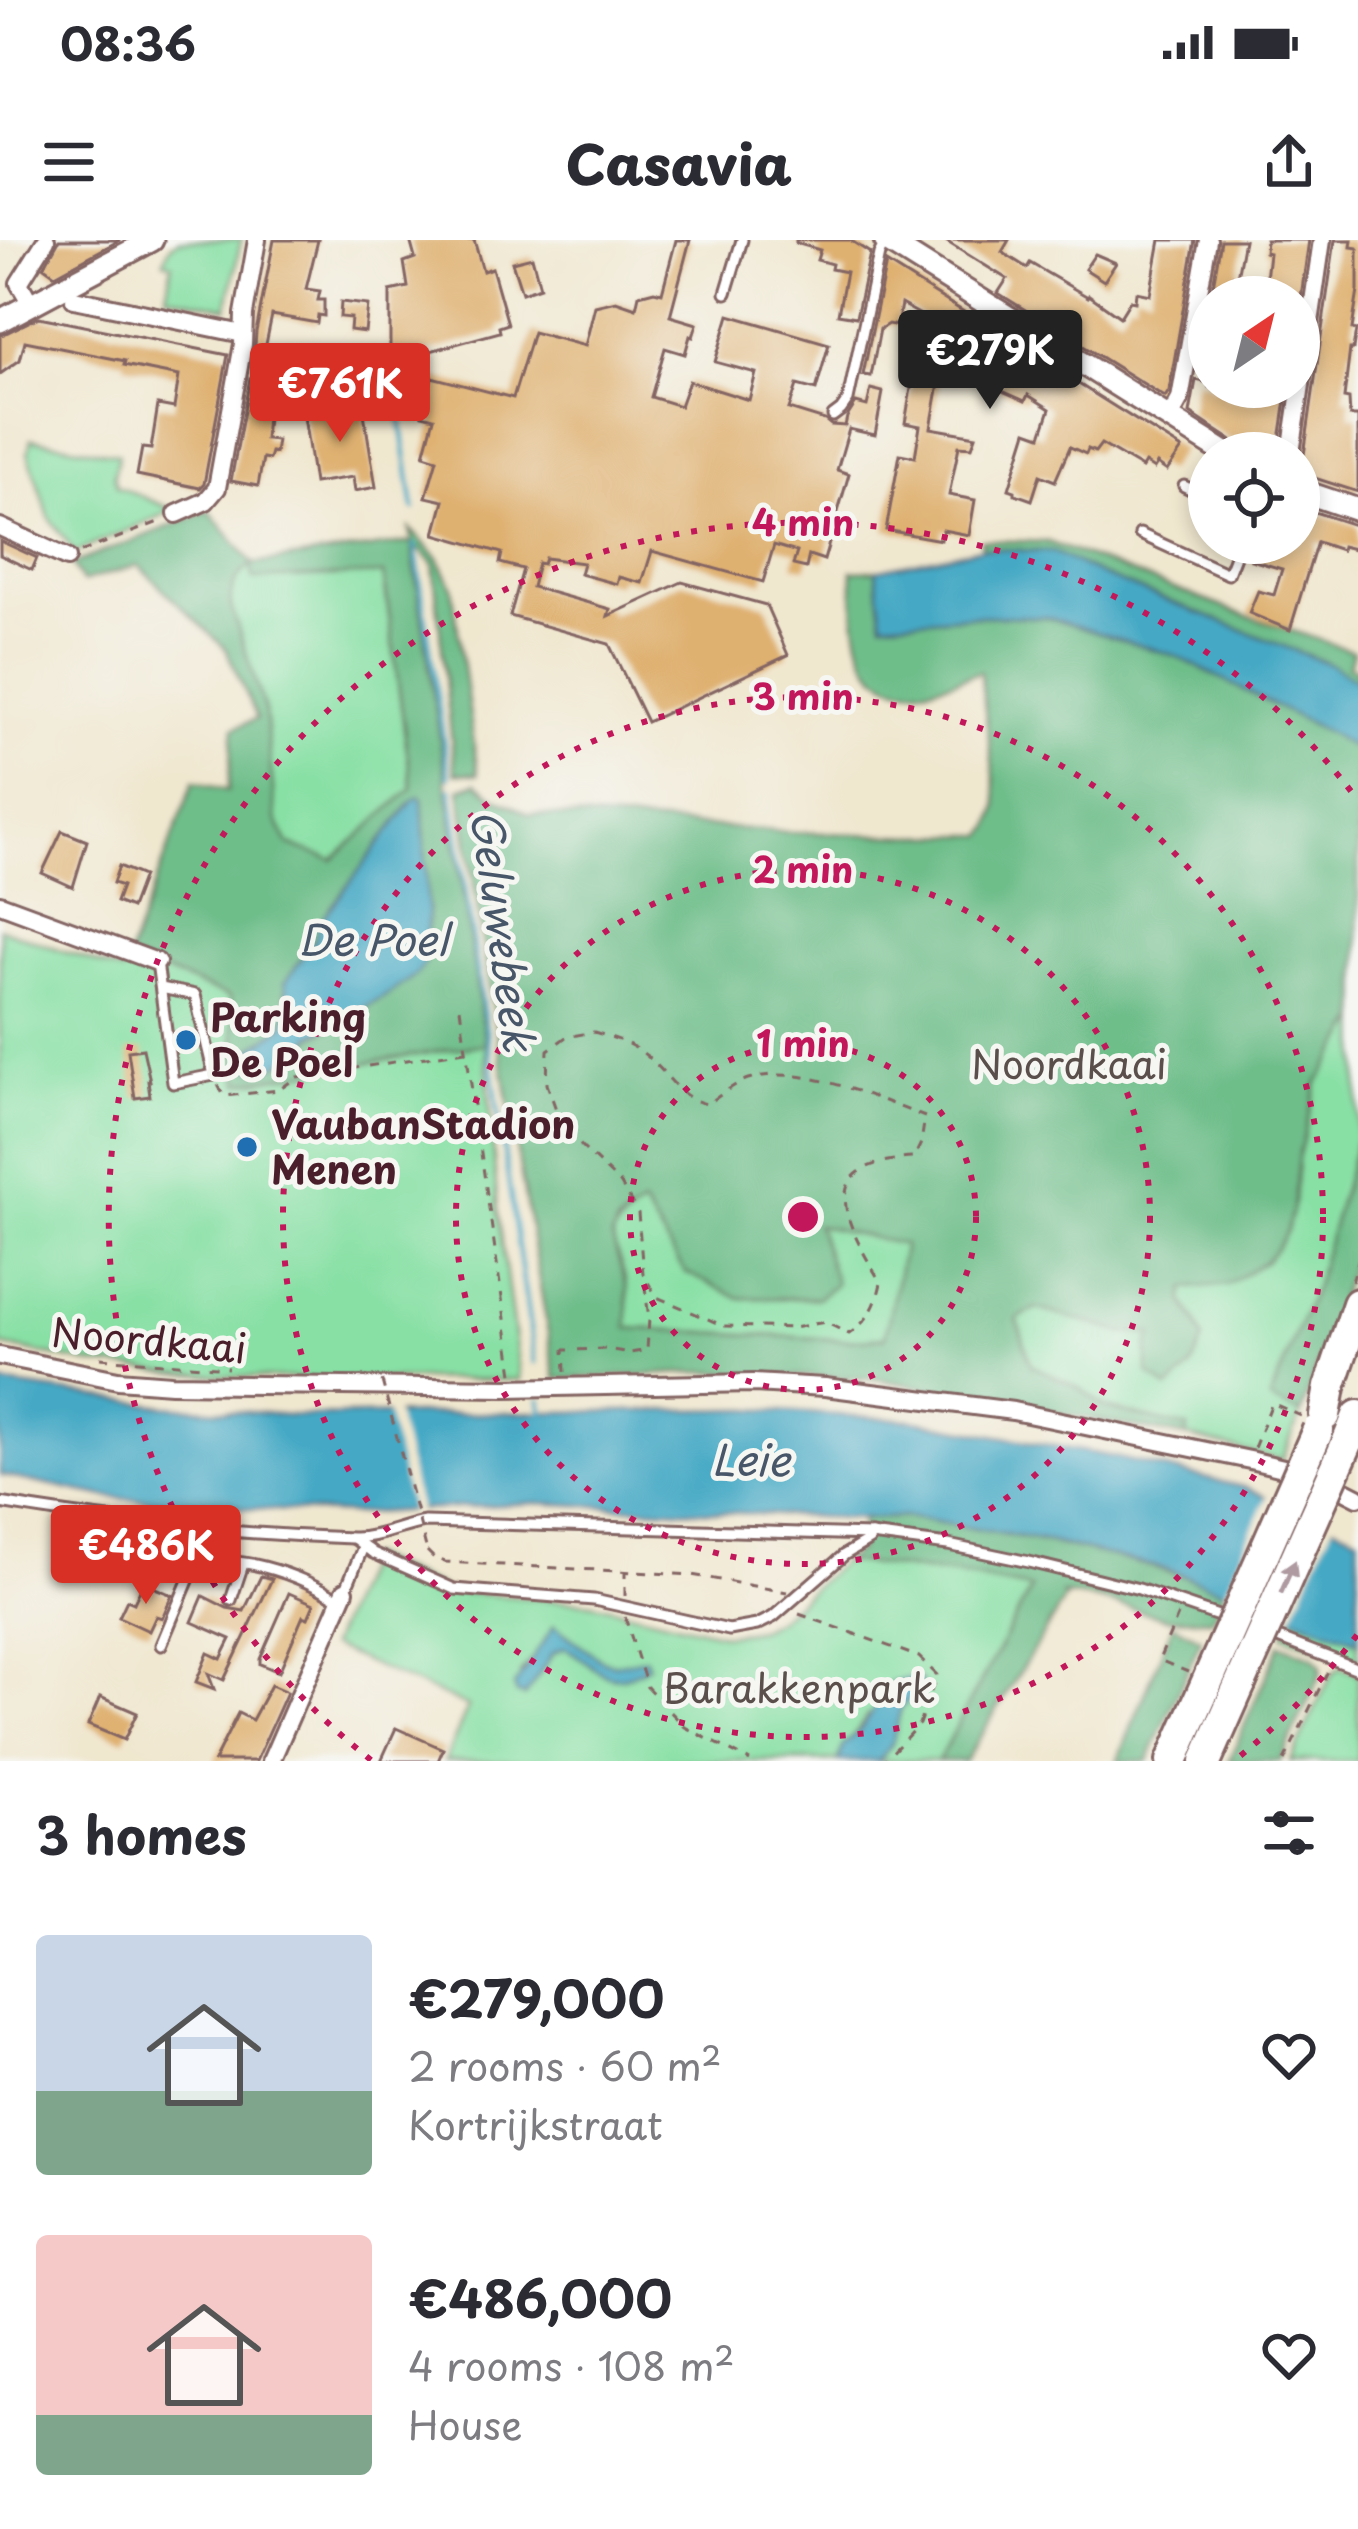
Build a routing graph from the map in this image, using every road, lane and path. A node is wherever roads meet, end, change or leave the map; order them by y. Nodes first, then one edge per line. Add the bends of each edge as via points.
1 (46, 240) edge
2 (152, 240) edge
3 (257, 240) edge
4 (742, 240) edge
5 (885, 240) edge
6 (1208, 240) edge
7 (1322, 240) edge
8 (726, 292) dead end
9 (74, 299) dead end
10 (31, 304) junction
11 (0, 321) edge
12 (243, 334) junction
13 (833, 416) dead end
14 (1169, 419) junction
15 (1190, 432) edge
16 (1294, 432) edge
17 (1184, 486) dead end
18 (1188, 488) edge
19 (1320, 497) edge
20 (1358, 510) edge
21 (177, 514) joint
22 (0, 527) edge
23 (1140, 534) dead end
24 (1188, 556) edge
25 (67, 558) joint
26 (1206, 564) edge
27 (1232, 564) edge
28 (0, 904) edge
29 (157, 962) joint
30 (160, 988) junction
31 (460, 1008) dead end
32 (467, 1051) junction
33 (214, 1075) junction
34 (643, 1274) junction
35 (1358, 1304) edge
36 (1358, 1344) edge
37 (0, 1356) edge
38 (100, 1358) dead end
39 (231, 1368) dead end
40 (372, 1372) dead end
41 (562, 1386) junction
42 (518, 1387) junction
43 (1315, 1420) junction
44 (1353, 1428) edge
45 (1250, 1460) junction
46 (1358, 1497) edge
47 (0, 1503) edge
48 (871, 1535) junction
49 (359, 1543) junction
50 (243, 1564) junction
51 (625, 1571) junction
52 (626, 1585) dead end
53 (801, 1594) junction
54 (342, 1595) junction
55 (231, 1600) dead end
56 (1183, 1604) junction
57 (791, 1611) dead end
58 (624, 1616) dead end
59 (161, 1645) dead end
60 (1334, 1658) junction
61 (1358, 1669) edge
62 (1203, 1674) junction
63 (271, 1761) edge
64 (750, 1761) edge
65 (884, 1761) edge
66 (1172, 1761) edge
67 (1206, 1761) edge
68 (1284, 1761) edge

1 - 10 street via 20,283
2 - 10 street
3 - 12 street
4 - 8 lane
5 - 13 lane via 848,400
5 - 14 street
6 - 14 street via 1180,399
7 - 16 street
9 - 12 street
10 - 11 street
12 - 21 street via 217,488
14 - 15 street
17 - 18 lane
19 - 20 street
21 - 25 path
22 - 25 street
23 - 24 lane
26 - 27 lane via 1228,574
28 - 29 street
29 - 30 lane
30 - 33 lane via 195,994
30 - 33 lane via 173,1083
31 - 32 path
32 - 33 path via 224,1096
32 - 42 path
34 - 34 path via 638,1213 560,1120 547,1084 548,1050 566,1036 594,1032 629,1043 694,1102 707,1104 746,1080 787,1074 925,1117 914,1158 885,1159 851,1178 850,1228 881,1282 876,1305 849,1334 825,1322 724,1325 657,1298
34 - 41 path via 647,1350 564,1350
35 - 43 highway
36 - 43 highway
37 - 42 street, Noordkaai via 171,1384
38 - 39 path
40 - 51 path, bridge via 382,1381 434,1558
41 - 42 street, Noordkaai
41 - 45 street, Noordkaai via 825,1387 1013,1411
43 - 45 path via 1272,1403
43 - 62 highway, bridge
67 -> 44 highway, bridge
45 - 46 street, Noordkaai via 1317,1476
47 - 49 lane
48 - 49 lane via 425,1522
48 - 53 lane
48 - 56 lane via 1029,1562
49 - 53 lane via 454,1588 594,1600 729,1630 757,1625
49 - 54 lane
50 - 54 lane
50 - 55 lane
50 - 59 lane via 196,1568
51 - 52 path
51 - 53 path
54 - 63 street
56 - 60 lane
56 - 62 path via 1159,1660
57 - 65 path via 919,1657 937,1675 919,1724
58 - 64 path via 646,1687 685,1727
60 - 61 lane
60 - 68 path
62 - 66 highway

